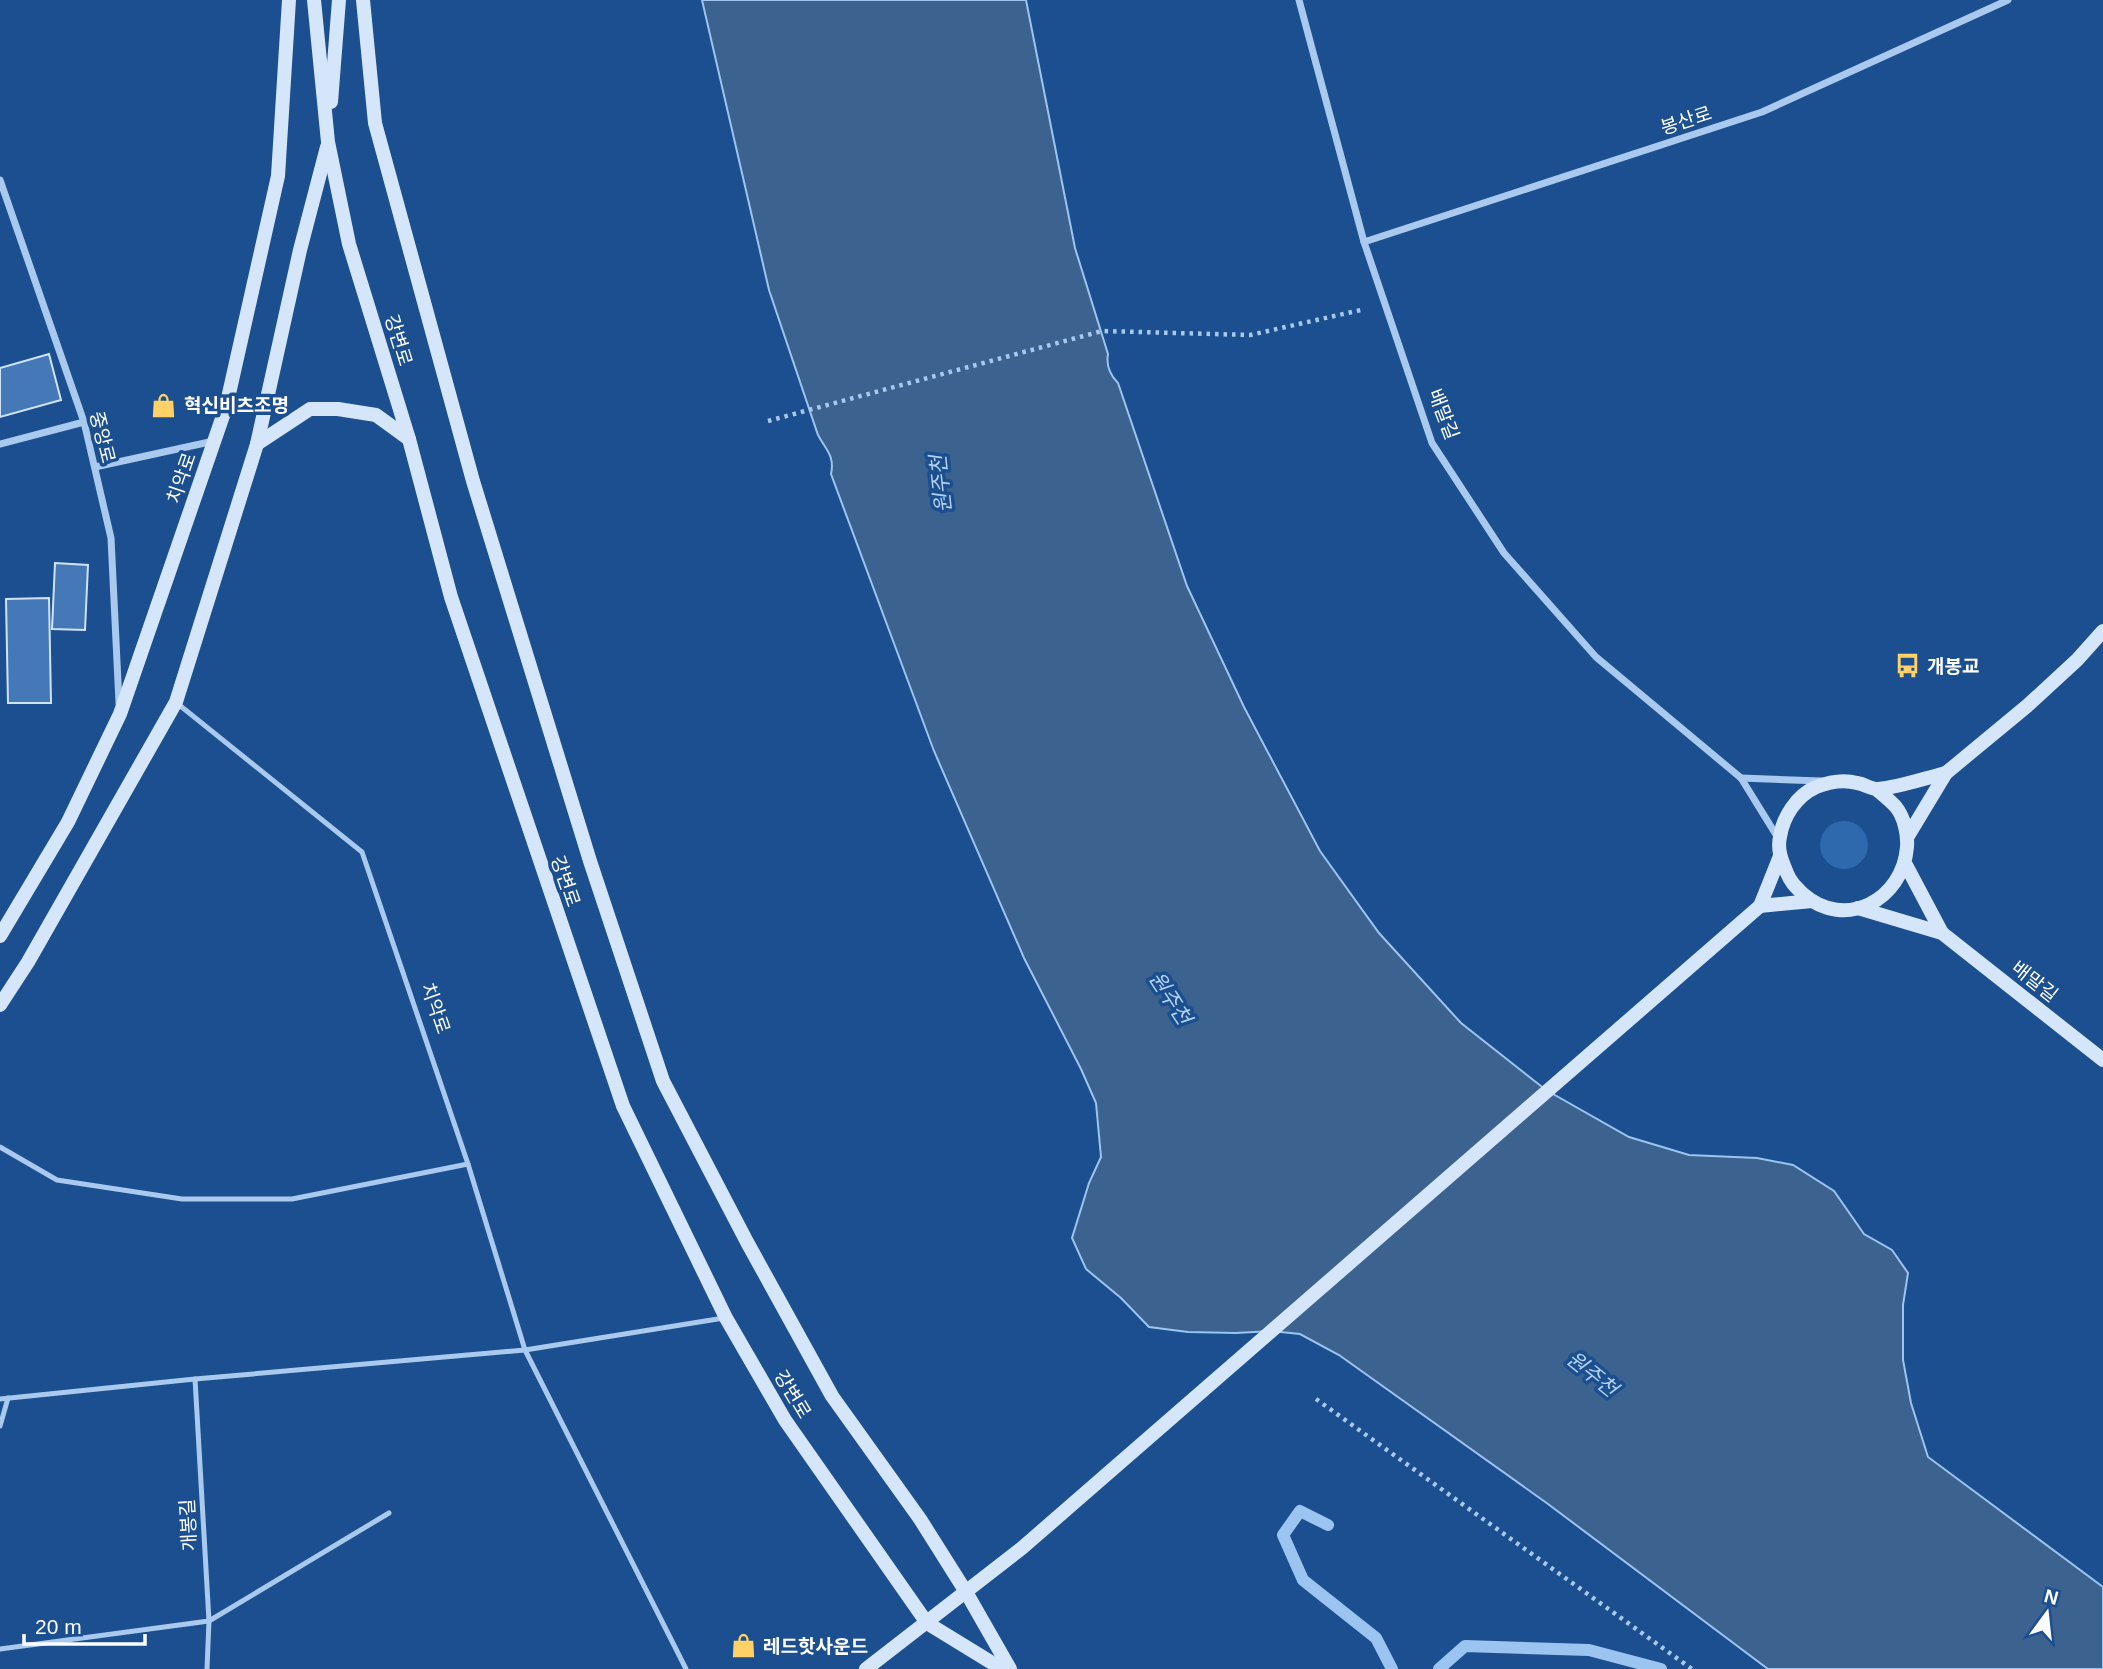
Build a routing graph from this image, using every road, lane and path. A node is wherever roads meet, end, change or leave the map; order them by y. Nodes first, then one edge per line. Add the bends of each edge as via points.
1 (289, 0) edge
2 (314, 0) edge
3 (339, 0) edge
4 (363, 0) edge
5 (1299, 0) edge
6 (2008, 0) edge
7 (328, 142) junction
8 (0, 180) edge
9 (1364, 242) junction
10 (1385, 304) junction
11 (768, 421) dead end
12 (85, 422) junction
13 (409, 439) junction
14 (215, 441) junction
15 (0, 444) edge
16 (257, 444) junction
17 (95, 467) junction
18 (2103, 631) edge
19 (176, 702) junction
20 (120, 714) junction
21 (1945, 773) junction
22 (1741, 778) junction
23 (1831, 782) junction
24 (1876, 789) junction
25 (1908, 836) junction
26 (1779, 840) junction
27 (1780, 856) junction
28 (1906, 864) junction
29 (1812, 901) junction
30 (1759, 906) junction
31 (1858, 908) junction
32 (1942, 933) junction
33 (0, 936) edge
34 (0, 1005) edge
35 (2103, 1060) edge
36 (0, 1147) edge
37 (468, 1164) junction
38 (726, 1318) junction
39 (525, 1350) junction
40 (195, 1379) junction
41 (8, 1398) junction
42 (0, 1399) edge
43 (1316, 1399) dead end
44 (0, 1426) edge
45 (389, 1513) dead end
46 (967, 1592) junction
47 (209, 1621) junction
48 (927, 1623) junction
49 (0, 1649) edge
50 (207, 1669) edge
51 (686, 1669) edge
52 (866, 1669) edge
53 (1002, 1669) edge
54 (1010, 1669) edge
55 (1692, 1669) edge

1 - 14 street, 치악로 via 278,176
2 - 7 street, 강변로
3 - 7 street
4 - 46 street, 강변로 via 375,123 489,539 663,1081 832,1396
5 - 9 street, 배말길
6 - 9 street, 봉산로 via 1762,112
7 - 13 street, 강변로 via 349,244
7 - 16 street
8 - 12 street, 중앙로
9 - 10 street, 배말길
10 - 11 path via 1250,335 1101,331
10 - 22 street, 배말길 via 1432,443 1504,553 1596,657
12 - 15 street
12 - 17 street, 중앙로
13 - 16 street via 376,415 310,409
13 - 38 street, 강변로 via 451,597 623,1106
14 - 17 street
14 - 20 street, 치악로
16 - 19 street
17 - 20 street, 중앙로 via 111,538
18 - 21 street via 2027,706
19 - 34 street
19 - 37 lane, 치악로 via 362,852
20 - 33 street, 치악로 via 68,822
21 - 24 street
21 - 25 street
22 - 23 street
22 - 26 street, 배말길
23 - 24 street via 1854,781
23 - 26 street via 1795,802 1784,819
24 - 25 street via 1898,808
25 - 28 street
26 - 27 street
27 - 29 street via 1790,882
27 - 30 street
28 - 31 street via 1896,884 1879,900
28 - 32 street
29 - 30 street
29 - 31 street via 1834,909
30 - 46 street
31 - 32 street
32 - 35 street, 배말길
36 - 37 lane via 57,1180 182,1199 292,1199
37 - 39 lane, 치악로
38 - 39 lane
38 - 48 street, 강변로 via 785,1420
39 - 40 lane
39 - 51 lane, 치악로
40 - 41 lane
40 - 47 lane, 개봉길
41 - 42 lane
41 - 44 lane
43 - 55 path
45 - 47 lane
46 - 48 street
46 - 54 street, 강변로
47 - 49 lane
47 - 50 lane, 개봉길
48 - 52 street
48 - 53 street, 강변로

